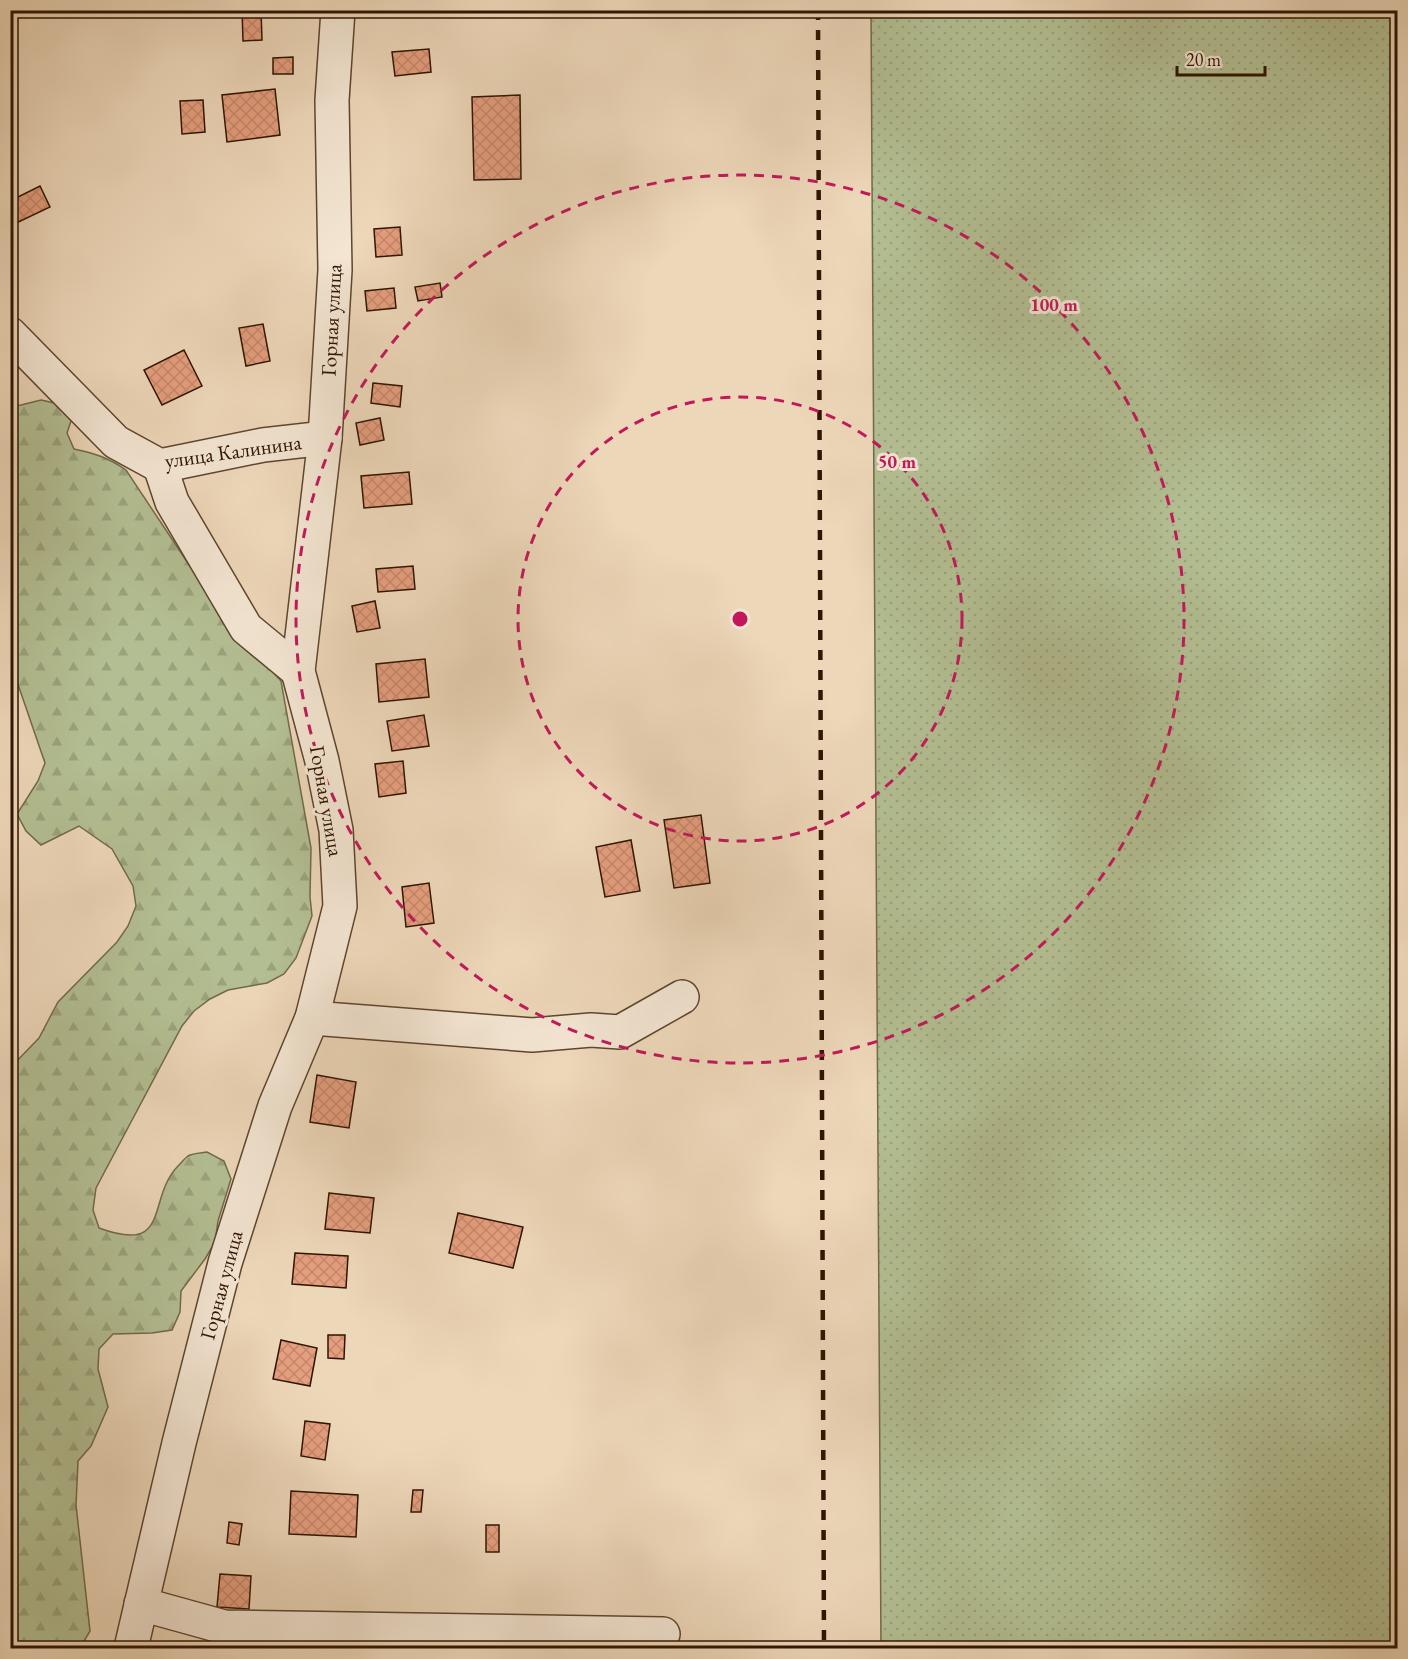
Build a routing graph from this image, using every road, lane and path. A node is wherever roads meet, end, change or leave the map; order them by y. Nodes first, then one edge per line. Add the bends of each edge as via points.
1 (338, 10) edge
2 (10, 334) edge
3 (325, 438) junction
4 (160, 466) junction
5 (298, 671) junction
6 (682, 998) dead end
7 (312, 1018) junction
8 (141, 1604) junction
9 (663, 1634) dead end
10 (131, 1648) edge

1 - 3 street, Горная улица via 332,100 335,270
2 - 4 street, улица Калинина via 117,442
3 - 4 street, улица Калинина via 263,445
3 - 5 street, Горная улица
4 - 5 street via 172,502 246,628
5 - 7 street, Горная улица via 336,830 340,906
6 - 7 street via 620,1032 532,1035
7 - 8 street, Горная улица via 275,1106 225,1263
8 - 9 street via 224,1627
8 - 10 street, Горная улица

